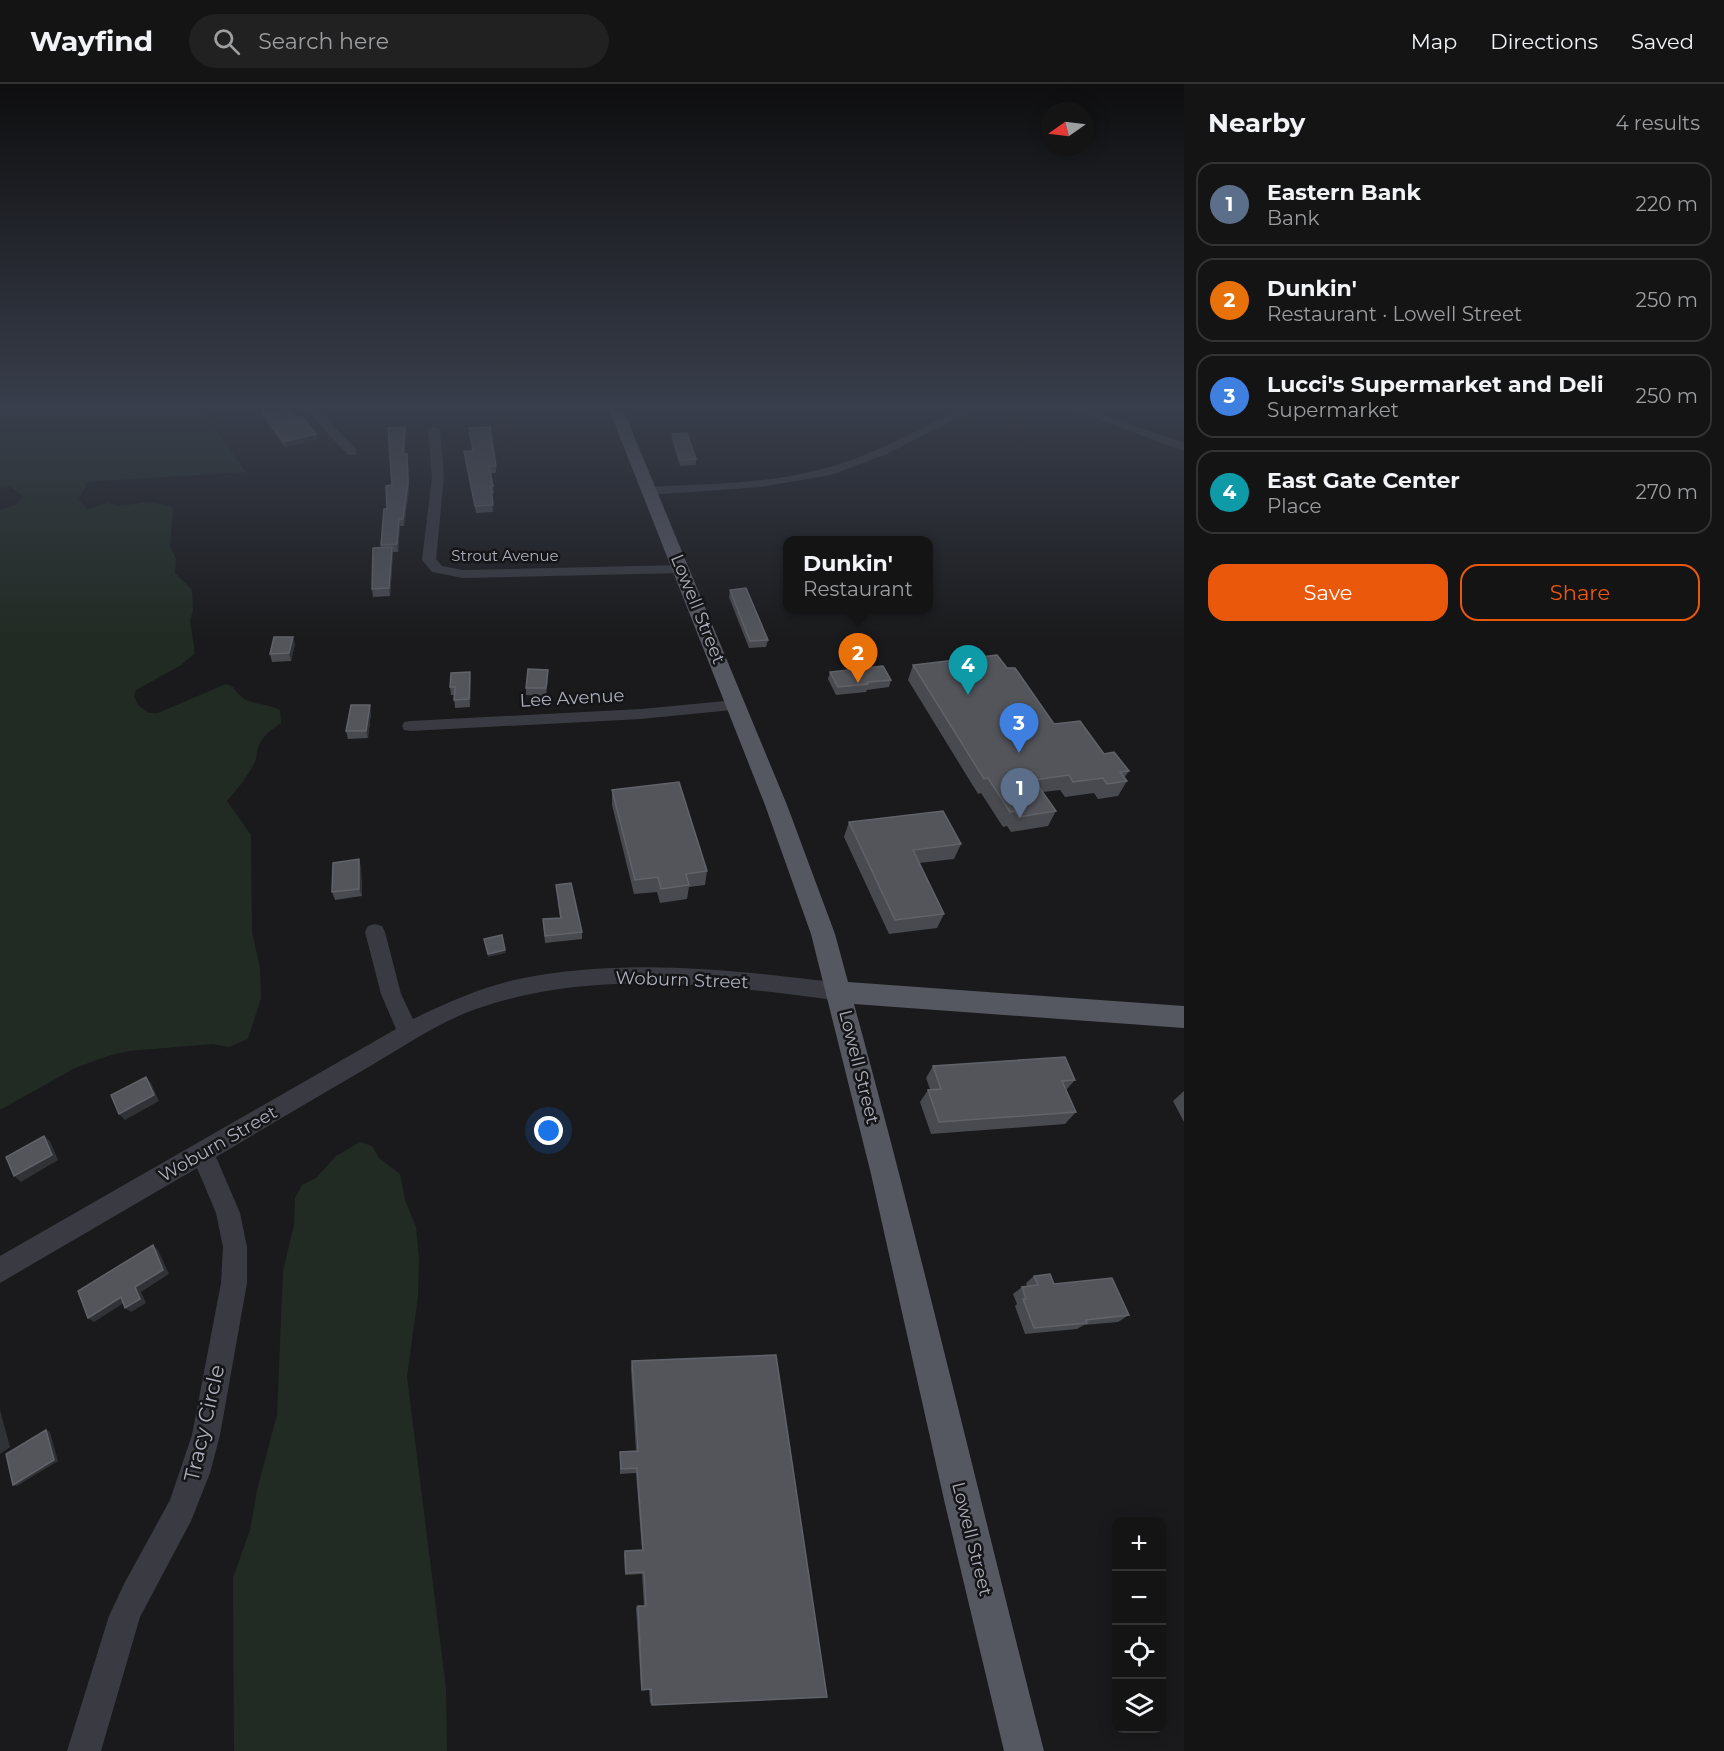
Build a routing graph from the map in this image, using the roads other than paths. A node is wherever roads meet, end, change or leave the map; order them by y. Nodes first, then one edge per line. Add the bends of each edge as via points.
1 (437, 485) edge
2 (646, 485) edge
3 (719, 485) edge
4 (649, 491) junction
5 (682, 569) junction
6 (736, 705) junction
7 (410, 726) dead end
8 (375, 932) dead end
9 (840, 992) junction
10 (1184, 1017) edge
11 (408, 1034) junction
12 (203, 1154) junction
13 (0, 1270) edge
14 (84, 1751) edge
15 (1024, 1751) edge

1 - 5 street, Strout Avenue via 429,560 436,569 447,573
2 - 4 main road, Lowell Street
3 - 4 street
4 - 5 main road, Lowell Street
5 - 6 main road, Lowell Street
6 - 7 street, Lee Avenue
6 - 9 main road, Lowell Street via 813,904
8 - 11 street via 391,994
9 - 10 main road, Woburn Street
9 - 11 street, Woburn Street via 664,976 596,978 497,994 453,1010
9 - 15 main road, Lowell Street
11 - 12 street, Woburn Street
12 - 13 street, Woburn Street
12 - 14 street, Tracy Circle via 228,1213 235,1247 234,1283 206,1435 182,1507 125,1616

